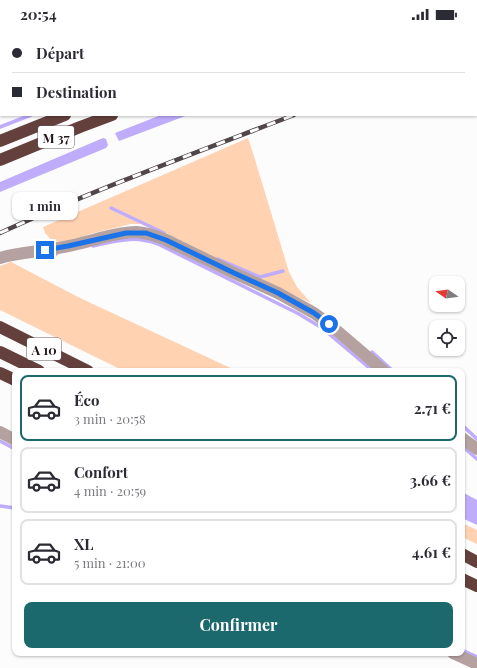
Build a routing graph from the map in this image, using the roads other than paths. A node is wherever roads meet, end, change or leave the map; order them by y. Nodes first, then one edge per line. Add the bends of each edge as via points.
1 (62, 116) edge
2 (109, 116) edge
3 (0, 140) edge
4 (0, 160) edge
5 (0, 258) edge
6 (0, 327) edge
7 (0, 352) edge
8 (33, 368) edge
9 (82, 368) edge
10 (380, 368) edge
11 (0, 373) edge
12 (12, 379) edge
13 (0, 432) edge
14 (12, 438) edge
15 (465, 440) edge
16 (477, 449) edge
17 (465, 556) edge
18 (477, 562) edge
19 (465, 580) edge
20 (477, 586) edge
21 (460, 656) edge
22 (477, 664) edge

1 - 3 highway, M 37
2 - 4 highway, M 37
5 - 10 street via 56,249 126,233 150,234 278,293 314,313
6 - 9 highway, A 10
7 - 8 highway, A 10
11 - 12 highway
13 - 14 street
15 - 16 street
17 - 18 highway
19 - 20 highway
21 - 22 street

